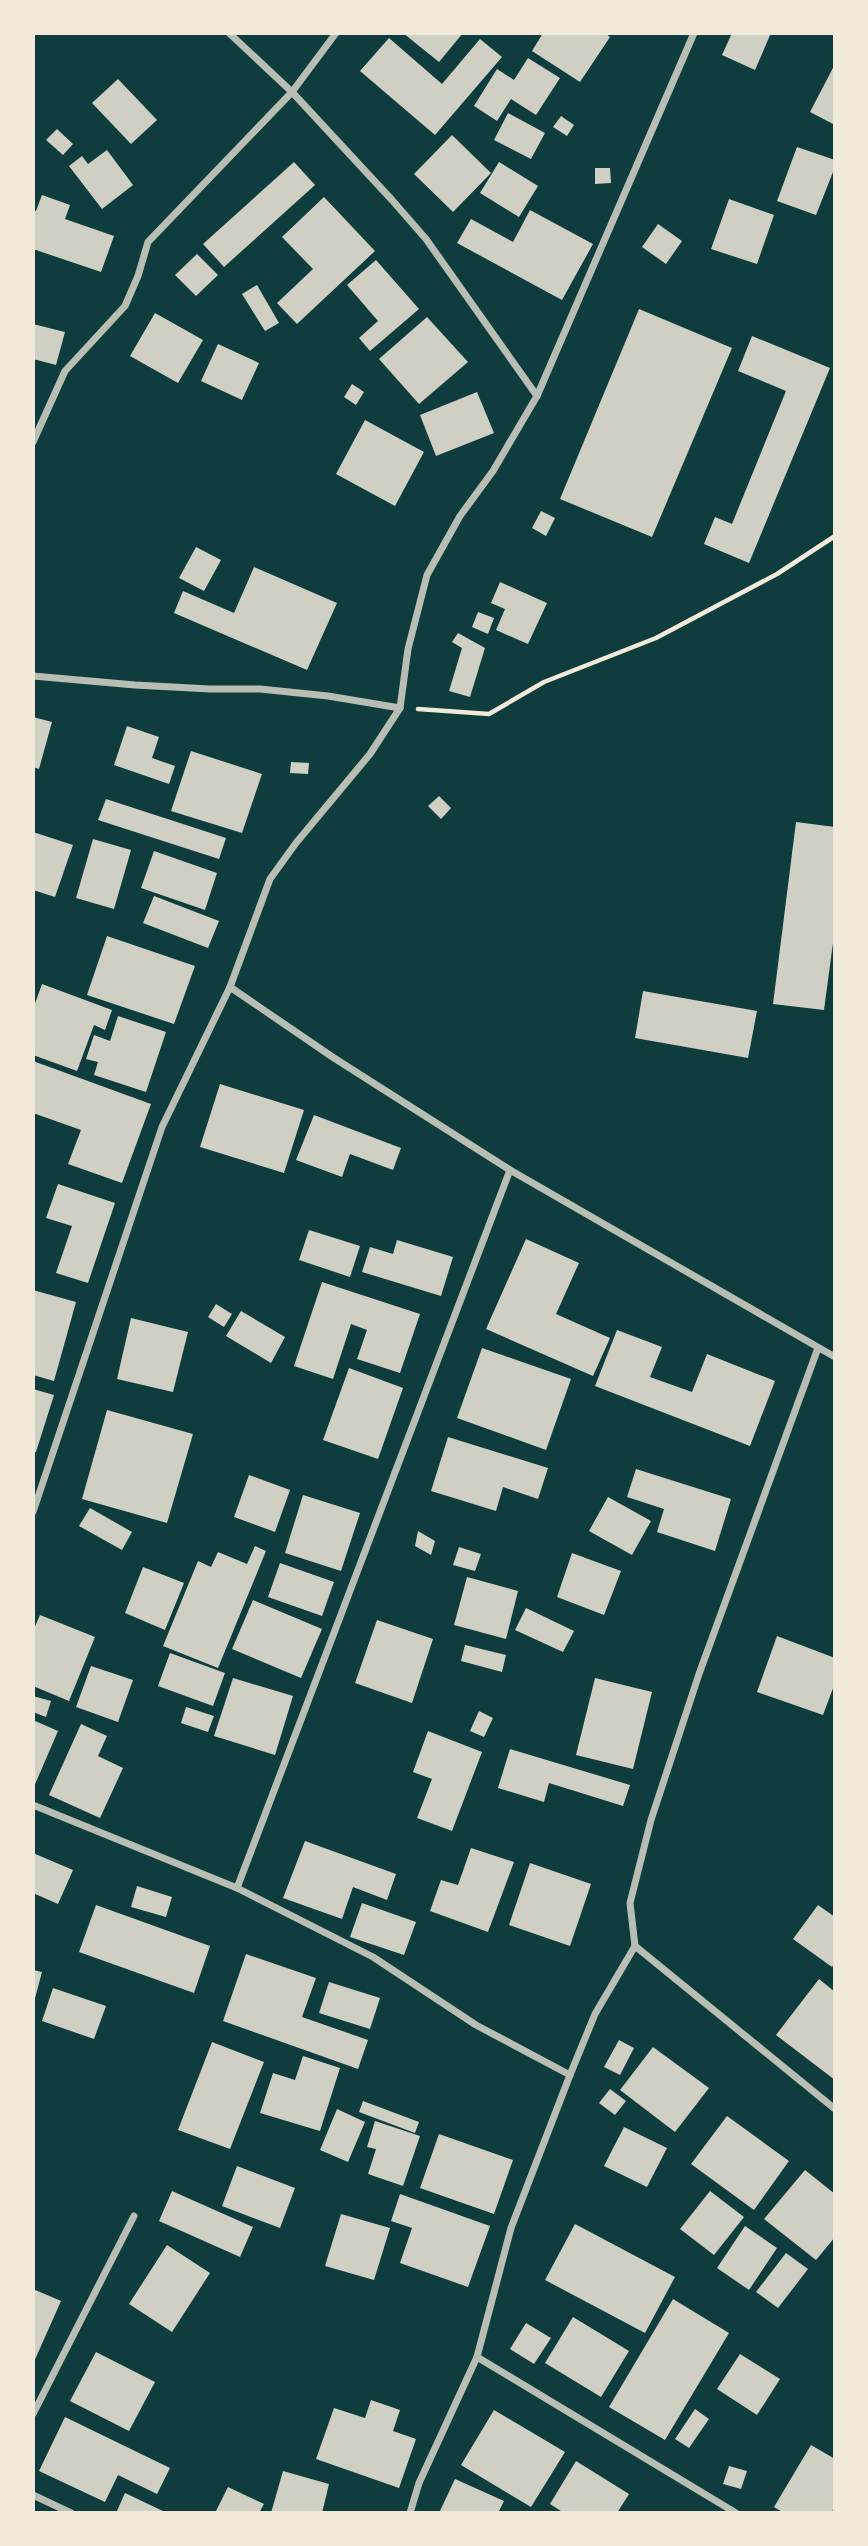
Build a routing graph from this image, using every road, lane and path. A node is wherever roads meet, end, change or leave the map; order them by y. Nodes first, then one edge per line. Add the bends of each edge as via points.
1 (229, 33) edge
2 (336, 33) edge
3 (694, 33) edge
4 (292, 92) junction
5 (537, 396) junction
6 (33, 442) edge
7 (835, 536) edge
8 (33, 677) edge
9 (400, 708) junction
10 (230, 987) junction
11 (510, 1170) junction
12 (818, 1348) junction
13 (835, 1357) edge
14 (33, 1512) edge
15 (33, 1805) edge
16 (237, 1888) junction
17 (635, 1946) junction
18 (570, 2075) junction
19 (835, 2109) edge
20 (134, 2216) dead end
21 (477, 2357) junction
22 (33, 2414) edge
23 (33, 2495) edge
24 (71, 2513) edge
25 (411, 2513) edge
26 (736, 2513) edge

1 - 4 street
2 - 4 street
3 - 5 street
4 - 5 street via 426,239
4 - 6 street via 148,242 125,306 65,371
5 - 9 street via 427,575 408,649
7 - 9 path via 777,574 656,638 544,682 489,714
8 - 9 street via 260,689
9 - 10 street via 370,754 270,880
10 - 11 street
10 - 14 street via 162,1127
11 - 12 street
11 - 16 street
12 - 13 street
12 - 17 street via 651,1820 630,1903
15 - 16 street
16 - 18 street via 373,1956 476,2025
17 - 18 street via 595,2014
17 - 19 street
18 - 21 street via 511,2228
20 - 22 street
21 - 25 street via 419,2483
21 - 26 street
23 - 24 street

